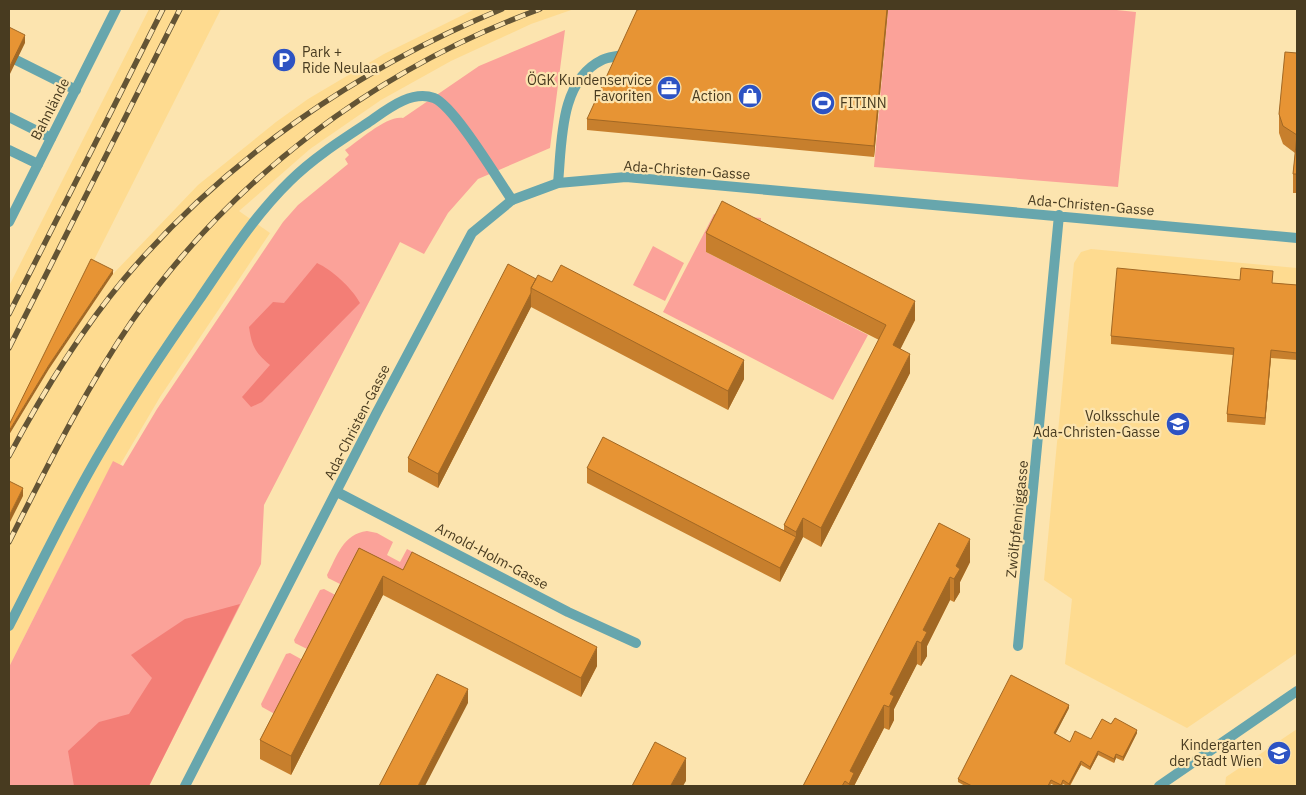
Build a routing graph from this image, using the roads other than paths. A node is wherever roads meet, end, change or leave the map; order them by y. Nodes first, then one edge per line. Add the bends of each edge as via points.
1 (116, 9) edge
2 (621, 55) edge
3 (16, 60) edge
4 (76, 90) junction
5 (9, 117) edge
6 (51, 138) junction
7 (9, 150) edge
8 (38, 164) junction
9 (558, 183) junction
10 (512, 200) junction
11 (1059, 215) junction
12 (9, 222) edge
13 (1297, 238) edge
14 (337, 492) junction
15 (9, 626) edge
16 (636, 643) dead end
17 (1018, 646) dead end
18 (1297, 691) edge
19 (184, 786) edge
20 (1159, 786) edge

1 - 4 street, Bahnlände
2 - 9 street via 602,60 583,75 570,96
3 - 4 street
4 - 6 street, Bahnlände
5 - 6 street
6 - 8 street, Bahnlände
7 - 8 street
8 - 12 street, Bahnlände
9 - 10 street, Ada-Christen-Gasse
9 - 11 street, Ada-Christen-Gasse via 626,177
10 - 14 street, Ada-Christen-Gasse via 472,233
10 - 15 street via 459,123 441,102 427,97 410,98 381,114 292,179 272,199 227,259 129,405 76,494
11 - 13 street, Ada-Christen-Gasse
11 - 17 street, Zwölfpfenniggasse
14 - 16 street, Arnold-Holm-Gasse via 568,612
14 - 19 street, Ada-Christen-Gasse
18 - 20 street

